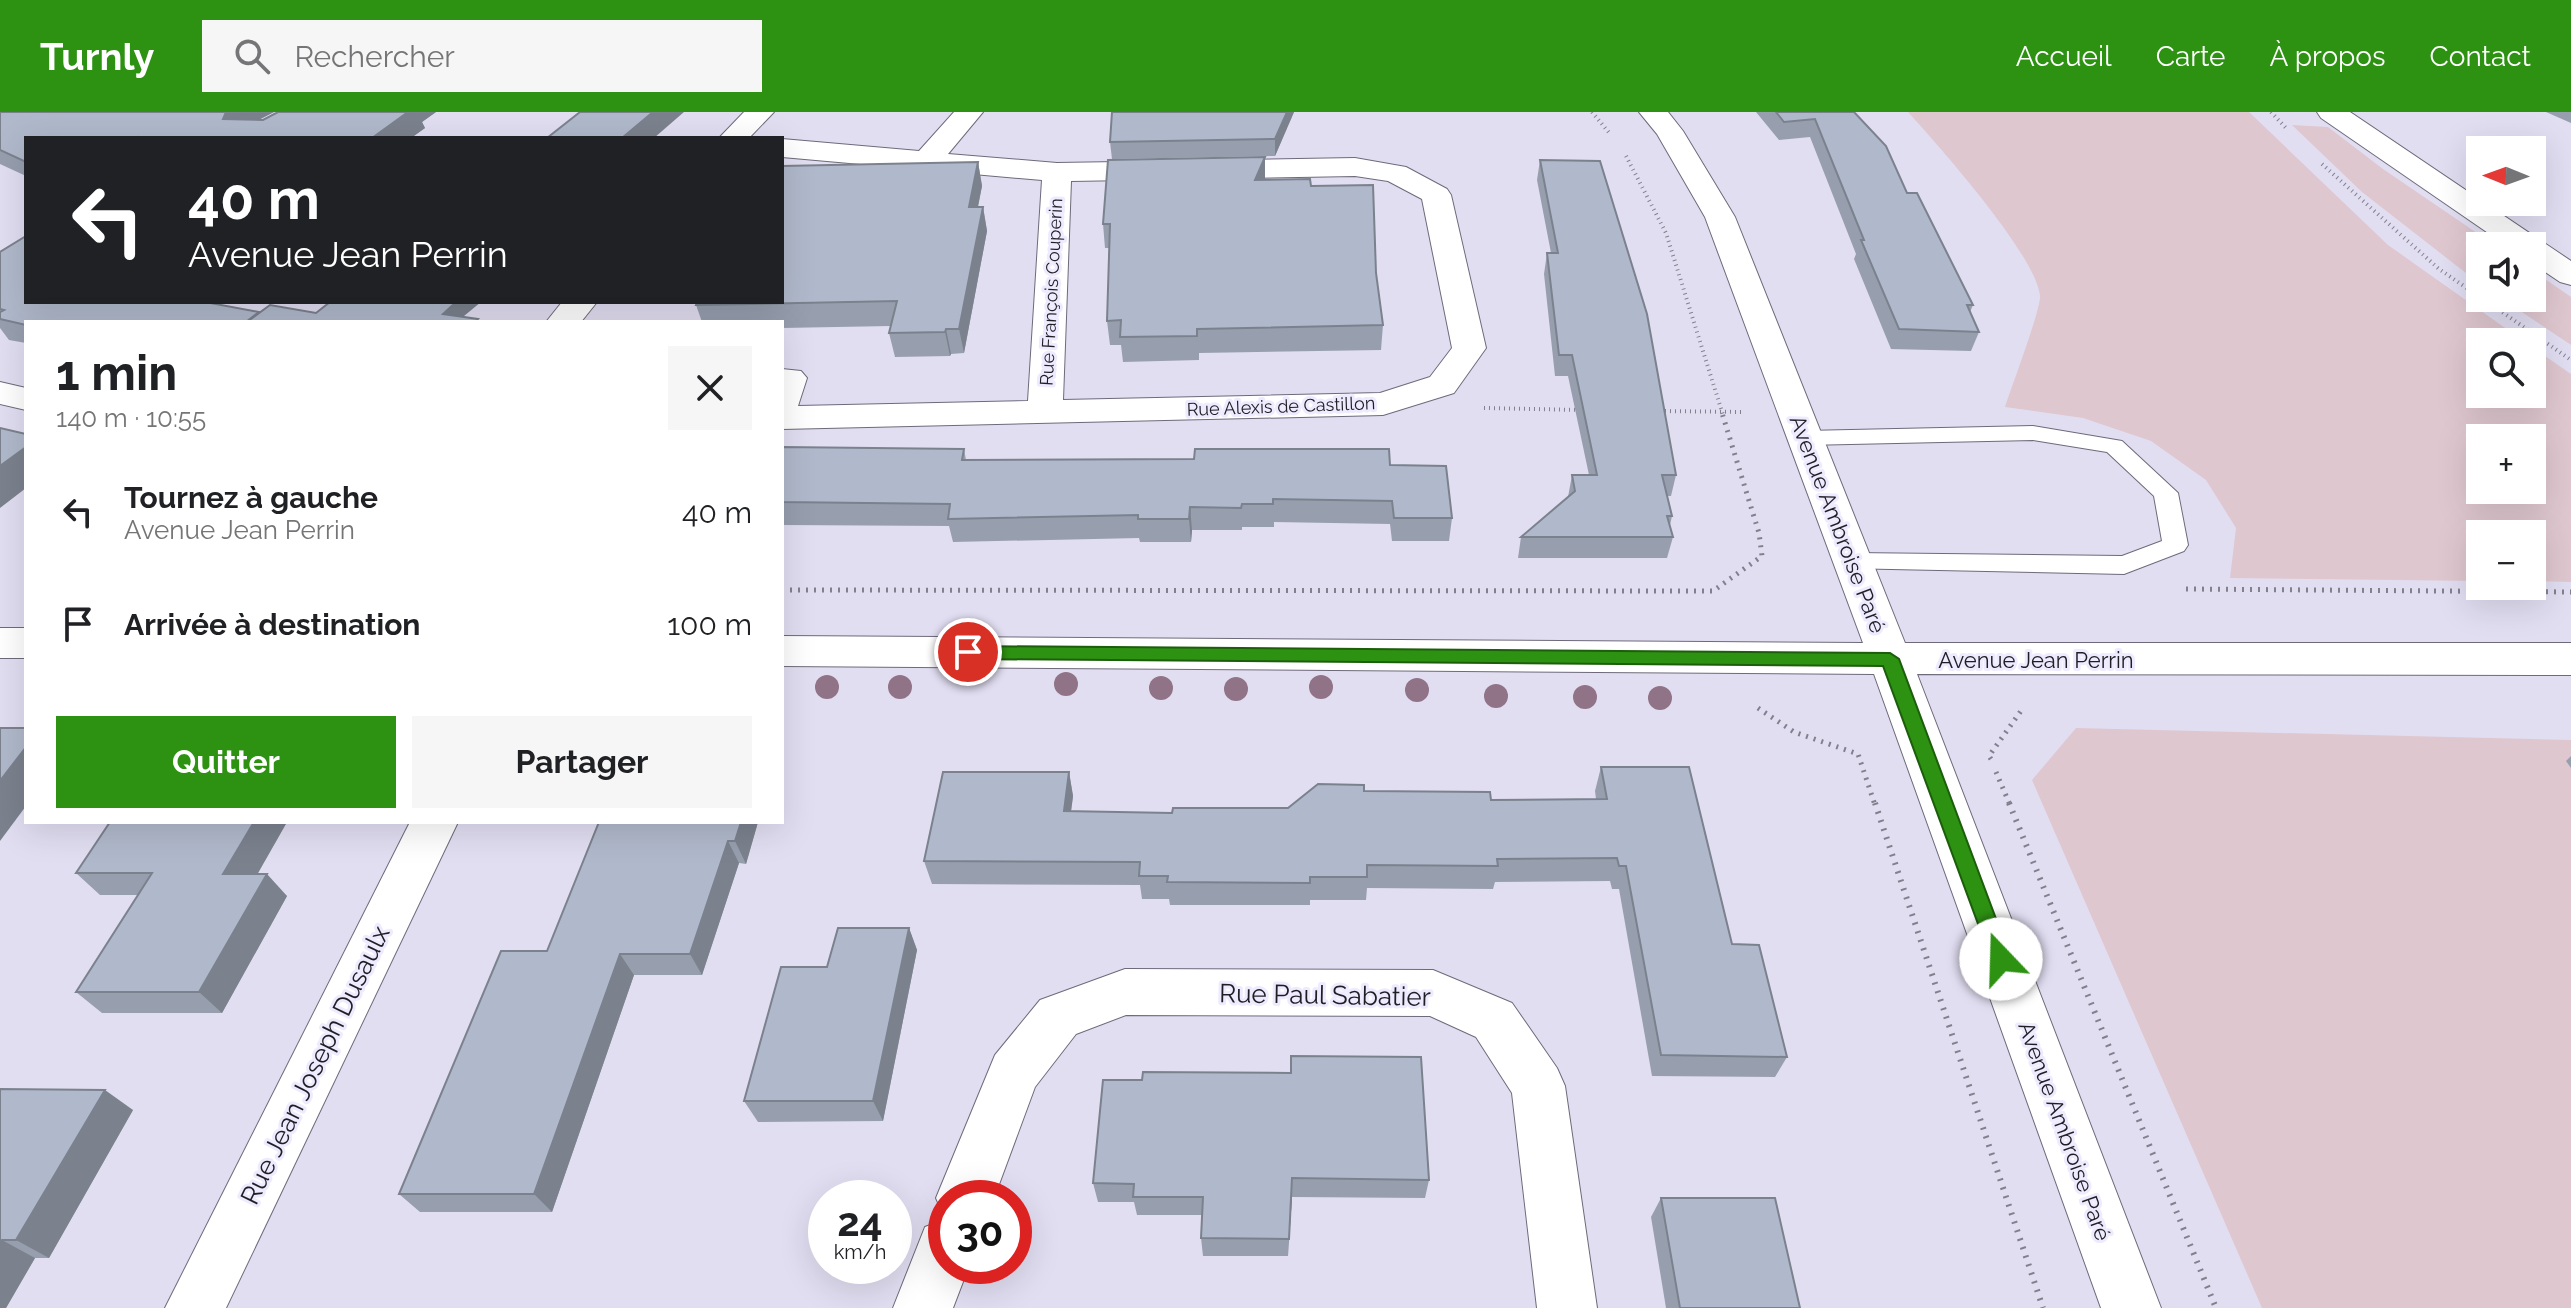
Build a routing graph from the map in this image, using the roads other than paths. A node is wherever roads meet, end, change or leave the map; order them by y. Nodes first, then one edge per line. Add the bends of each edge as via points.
1 (760, 112) edge
2 (969, 112) edge
3 (1653, 112) edge
4 (2331, 112) edge
5 (735, 136) edge
6 (784, 148) edge
7 (926, 161) junction
8 (1057, 172) junction
9 (2507, 232) edge
10 (2546, 259) edge
11 (2571, 275) edge
12 (578, 304) edge
13 (565, 320) edge
14 (0, 393) edge
15 (24, 399) edge
16 (1045, 412) junction
17 (784, 418) edge
18 (1800, 425) junction
19 (1852, 562) junction
20 (0, 643) edge
21 (24, 643) edge
22 (784, 651) edge
23 (1890, 659) junction
24 (2571, 659) edge
25 (433, 824) edge
26 (972, 1180) edge
27 (932, 1284) edge
28 (195, 1308) edge
29 (923, 1308) edge
30 (1567, 1308) edge
31 (2131, 1308) edge

1 - 5 street
2 - 7 street
3 - 18 street, Avenue Ambroise Paré via 1720,217
4 - 9 street
6 - 7 street
7 - 8 street
8 - 16 street, Rue François Couperin
8 - 16 street, Rue Alexis de Castillon via 1355,167 1396,173 1436,195 1469,348 1442,385 1383,404
10 - 11 street
12 - 13 street
14 - 15 street
16 - 17 street, Rue Alexis de Castillon
18 - 19 street, Avenue Ambroise Paré
18 - 19 lane via 2033,433 2114,446 2166,493 2175,545 2124,565
19 - 23 street, Avenue Ambroise Paré
20 - 21 street
22 - 23 street, Avenue Jean Perrin
23 - 24 street, Avenue Jean Perrin
23 - 31 street, Avenue Ambroise Paré
25 - 28 street, Rue Jean Joseph Dusaulx
26 - 30 street, Rue Paul Sabatier via 1014,1073 1058,1017 1125,992 1433,993 1494,1020 1538,1086
27 - 29 street

